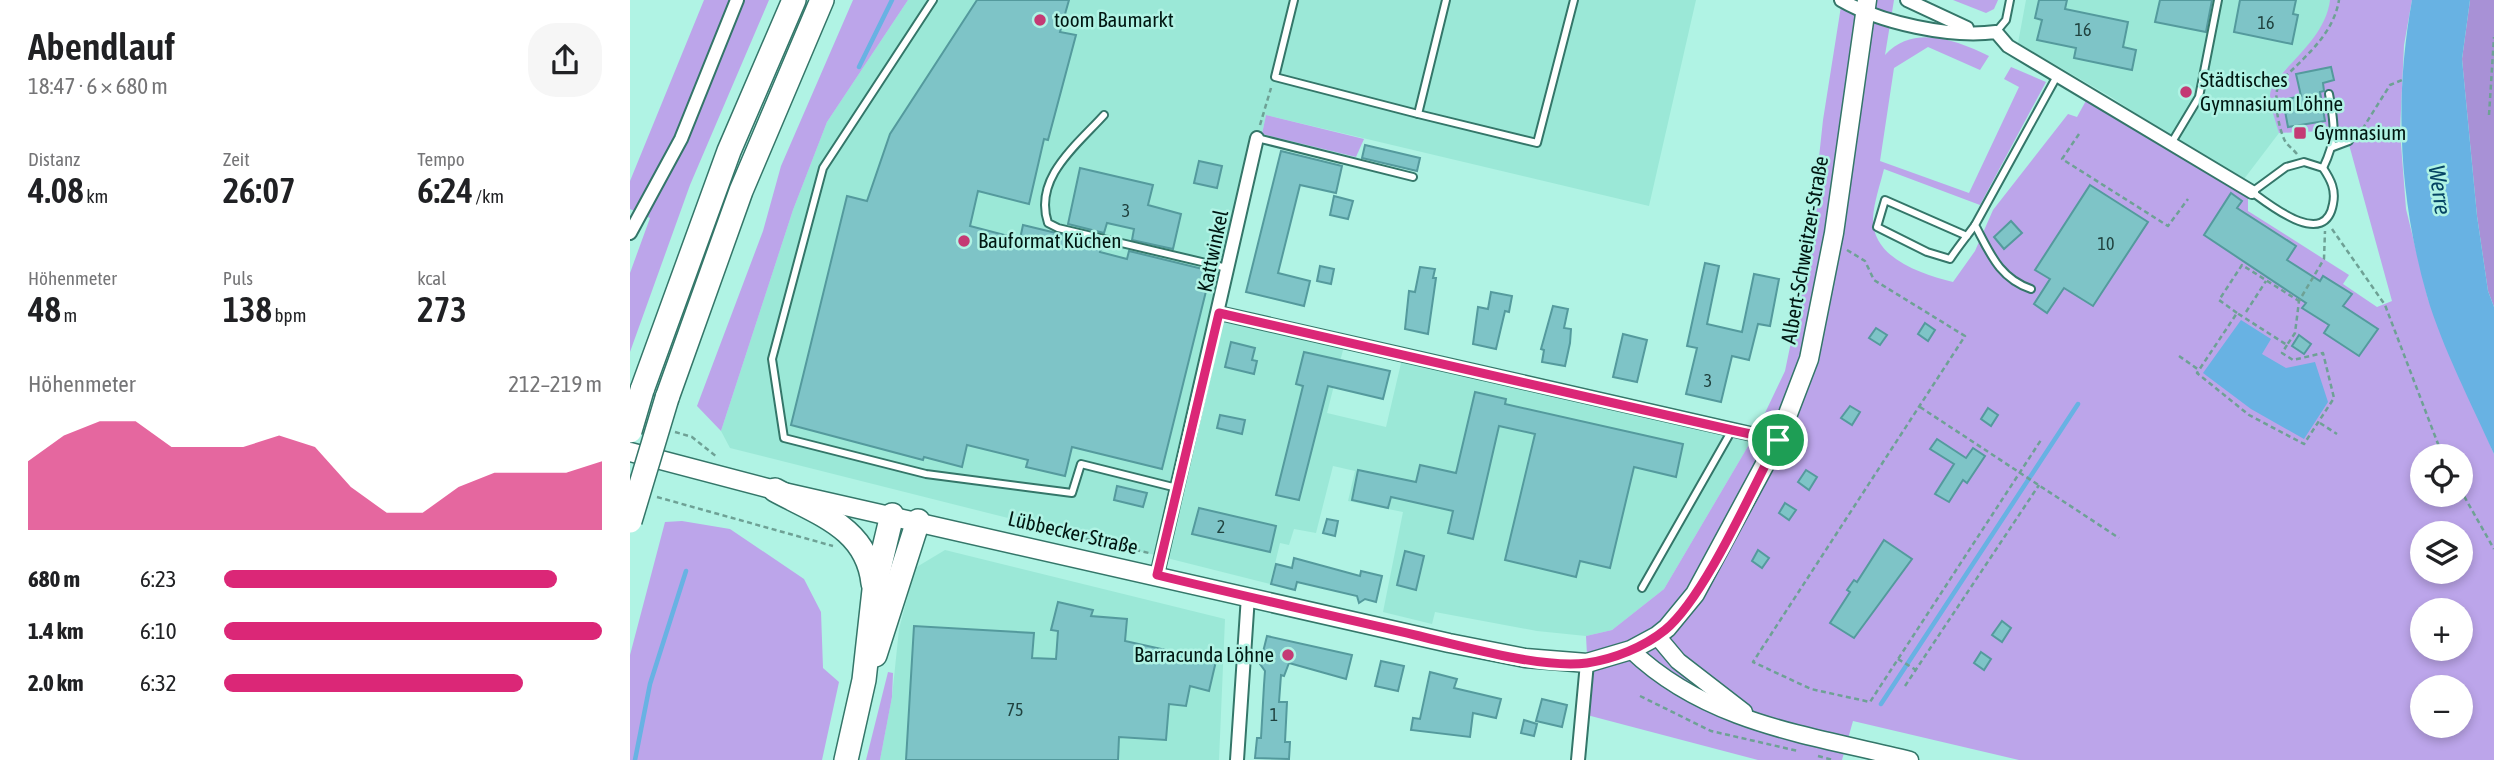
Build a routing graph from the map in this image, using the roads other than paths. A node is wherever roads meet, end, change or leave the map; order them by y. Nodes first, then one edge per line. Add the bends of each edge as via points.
1 (737, 0) edge
2 (794, 0) edge
3 (822, 0) edge
4 (933, 0) edge
5 (1294, 0) edge
6 (1446, 0) edge
7 (1574, 0) edge
8 (1841, 0) edge
9 (1908, 0) edge
10 (2010, 0) edge
11 (2218, 0) edge
12 (1866, 7) edge
13 (1996, 32) junction
14 (1980, 33) junction
15 (2057, 76) junction
16 (2329, 94) dead end
17 (1418, 114) junction
18 (1104, 115) dead end
19 (1257, 138) joint
20 (2349, 141) road end
21 (2172, 142) junction
22 (2333, 147) junction
23 (2323, 168) junction
24 (1413, 177) dead end
25 (2252, 192) junction
26 (1975, 225) junction
27 (630, 233) edge
28 (1967, 236) junction
29 (1229, 269) junction
30 (2031, 289) dead end
31 (1219, 313) junction
32 (630, 430) edge
33 (1732, 430) junction
34 (1778, 440) junction
35 (630, 452) edge
36 (1179, 489) junction
37 (775, 490) junction
38 (892, 515) junction
39 (630, 521) edge
40 (918, 521) junction
41 (1157, 575) junction
42 (1642, 588) dead end
43 (874, 590) junction
44 (1695, 594) joint
45 (1248, 596) junction
46 (1657, 636) junction
47 (1631, 650) junction
48 (1587, 663) junction
49 (864, 680) junction
50 (1771, 726) junction
51 (846, 760) edge
52 (1237, 760) edge
53 (1578, 760) edge
54 (1910, 760) edge

1 - 27 street via 681,139
2 - 32 highway, bridge via 729,151
3 - 39 highway, bridge via 741,191 667,398
4 - 36 lane via 823,168 772,359 784,438 926,474 1072,494 1081,464
5 - 17 lane via 1276,77
6 - 17 lane
7 - 17 lane via 1537,143
8 - 12 street
9 - 14 street
10 - 13 lane via 2006,20
11 - 21 lane via 2199,97
12 - 14 street via 1899,23
12 - 34 main road, Albert-Schweitzer-Straße via 1820,311 1809,359
13 - 14 street
13 - 15 street via 2008,46
15 - 21 street
15 - 26 lane
16 - 22 lane
18 - 29 lane via 1053,172 1045,192 1048,223
19 - 24 lane
19 - 29 street, Kattwinkel
20 - 22 lane
21 - 25 street
22 - 23 lane
23 - 25 lane via 2304,162 2286,167
23 - 25 lane via 2335,194 2326,221 2295,220
26 - 28 lane
26 - 30 lane via 2000,270 2012,282
28 - 28 lane via 1950,259 1877,227 1885,200
29 - 31 street, Kattwinkel
31 - 33 street
31 - 36 street, Kattwinkel
33 - 34 street
33 - 42 lane
34 - 44 main road, Albert-Schweitzer-Straße
35 - 37 main road, Lübbecker Straße
36 - 41 street, Kattwinkel
37 - 38 main road, Lübbecker Straße
37 - 43 highway via 855,536 872,568
38 - 40 main road, Lübbecker Straße
38 - 43 highway
40 - 41 main road, Lübbecker Straße
40 - 49 highway via 883,636
41 - 45 main road, Lübbecker Straße
43 - 49 highway
44 - 46 main road, Lübbecker Straße
45 - 48 main road, Lübbecker Straße via 1499,653
45 - 52 street
46 - 47 main road, Lübbecker Straße
46 - 50 street via 1678,662 1734,707
47 - 48 main road, Lübbecker Straße
47 - 50 street via 1657,675 1691,697 1722,712
48 - 53 street
49 - 51 highway
50 - 54 street

